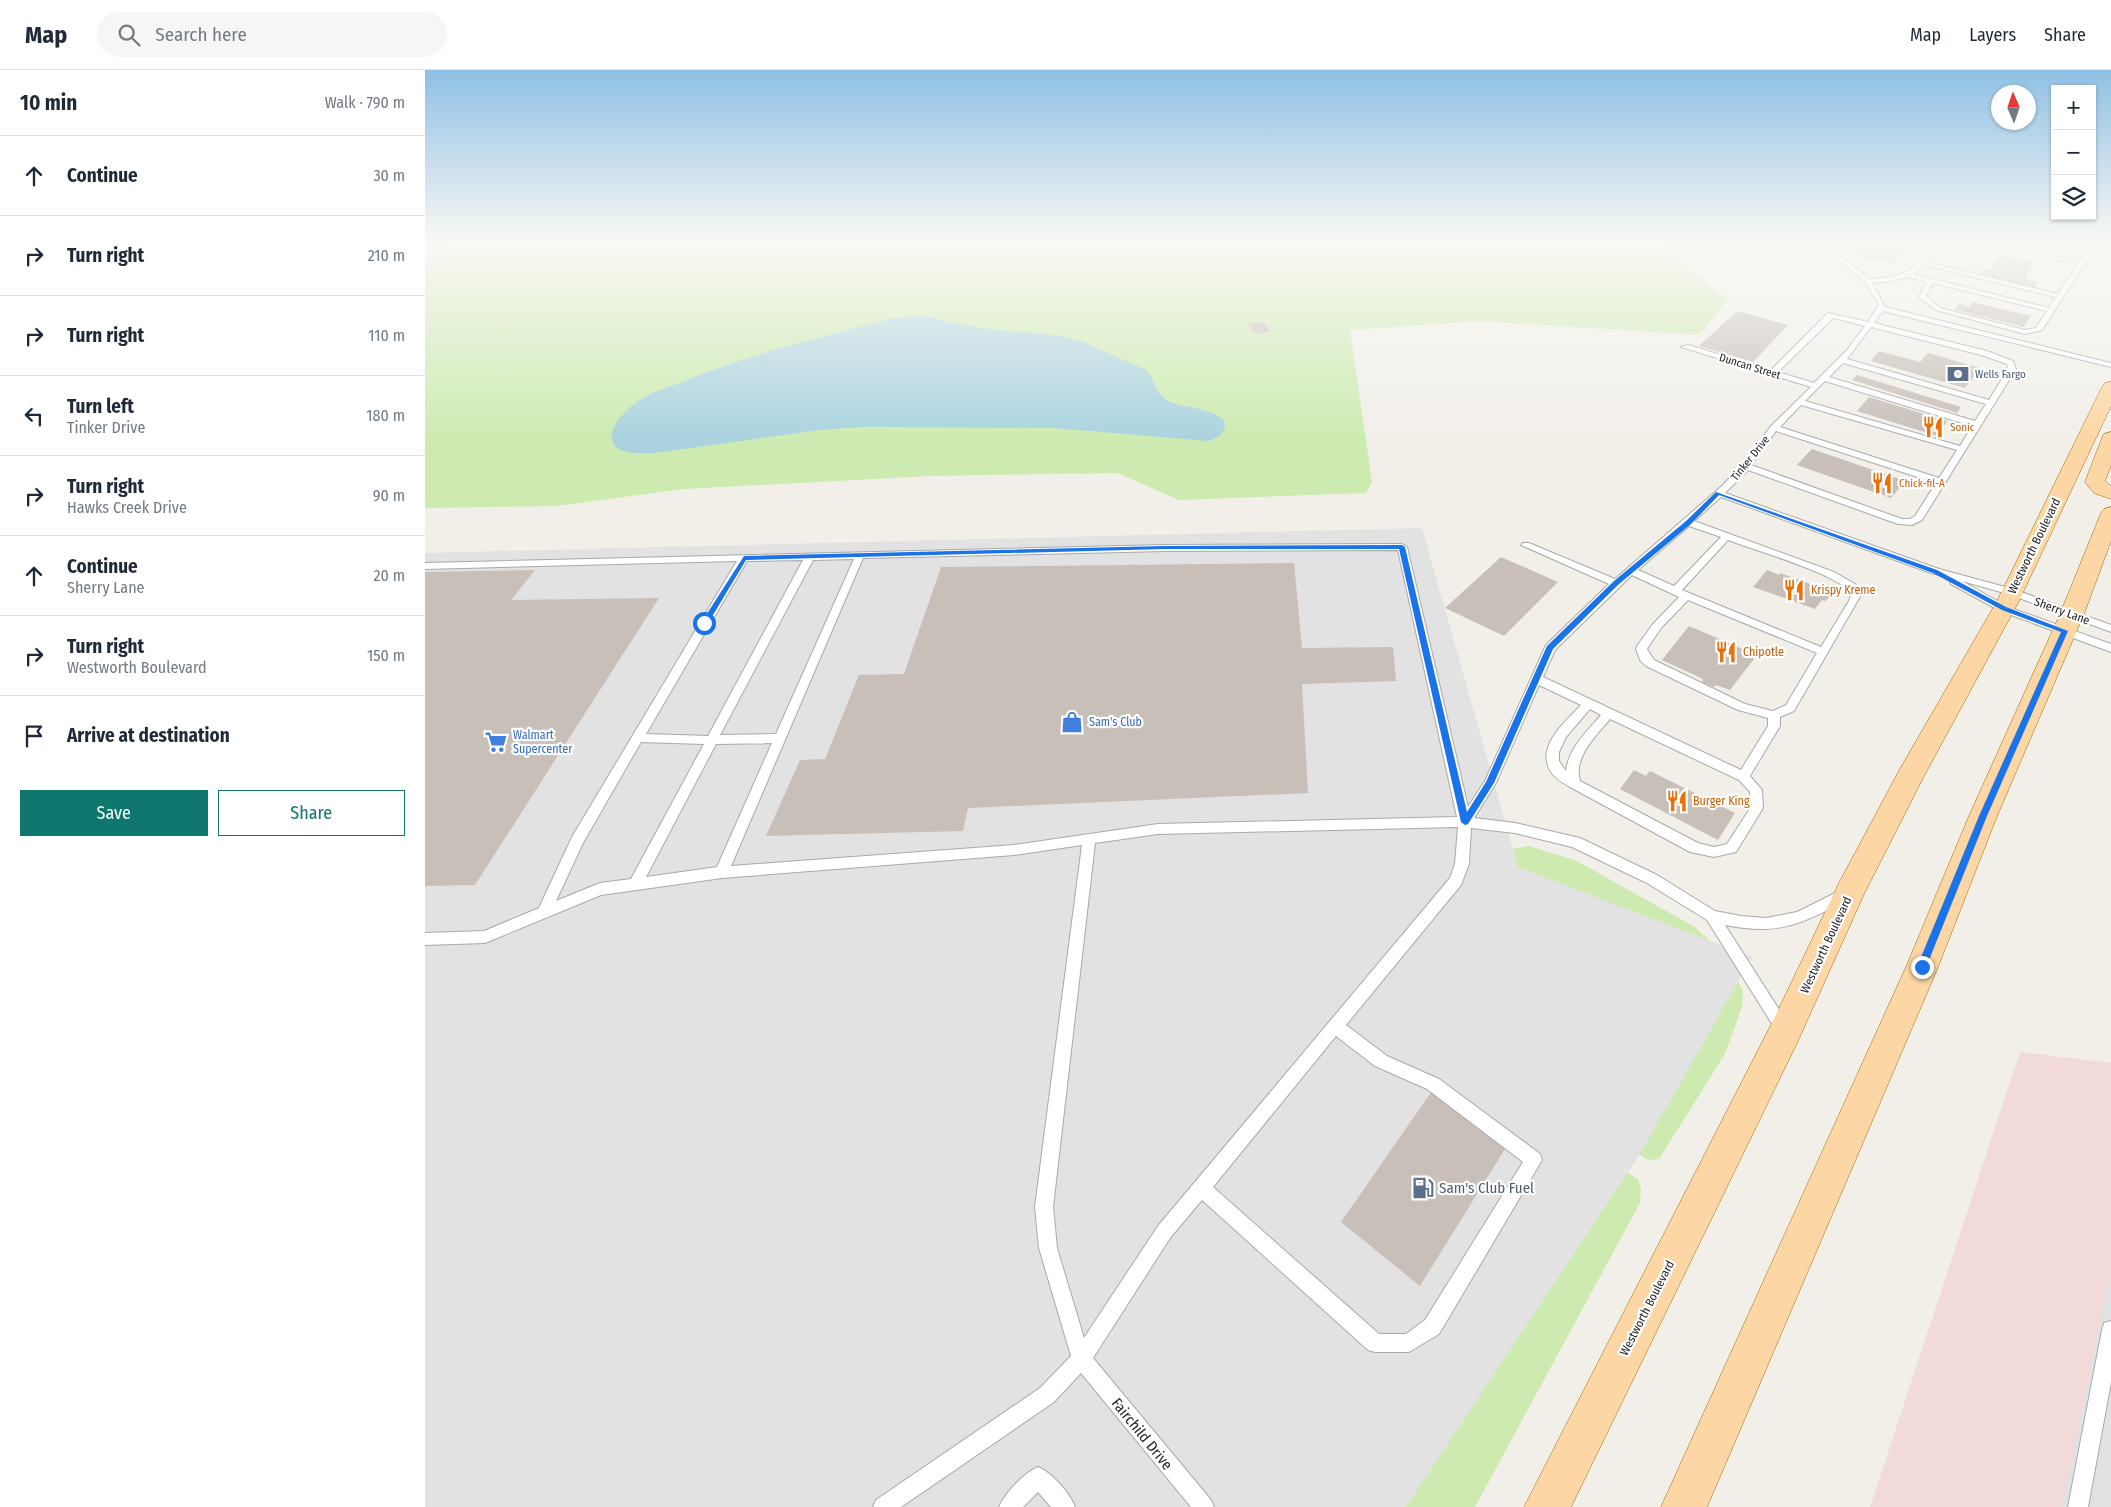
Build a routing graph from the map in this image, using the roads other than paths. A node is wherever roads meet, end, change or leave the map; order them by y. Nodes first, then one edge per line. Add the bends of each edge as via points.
1 (1936, 307) edge
2 (1945, 307) edge
3 (2038, 307) edge
4 (2052, 307) edge
5 (1881, 308) joint
6 (2050, 310) junction
7 (1870, 323) junction
8 (2037, 330) junction
9 (1685, 347) dead end
10 (1842, 360) junction
11 (2111, 365) edge
12 (1773, 373) junction
13 (1824, 378) junction
14 (1816, 386) junction
15 (2111, 386) edge
16 (1799, 402) junction
17 (1991, 403) junction
18 (1977, 424) junction
19 (1774, 428) junction
20 (2111, 438) edge
21 (1961, 449) junction
22 (1745, 466) junction
23 (1941, 482) junction
24 (1718, 493) junction
25 (2111, 493) edge
26 (2111, 512) edge
27 (1688, 522) junction
28 (1727, 536) junction
29 (1526, 545) dead end
30 (860, 555) junction
31 (810, 556) junction
32 (744, 558) junction
33 (425, 566) edge
34 (1632, 571) junction
35 (1935, 571) junction
36 (1616, 583) junction
37 (1675, 591) junction
38 (1686, 596) junction
39 (2008, 600) junction
40 (2068, 623) junction
41 (2111, 629) edge
42 (2111, 648) edge
43 (1824, 652) junction
44 (1536, 680) junction
45 (1588, 704) junction
46 (1608, 714) junction
47 (1774, 715) junction
48 (637, 738) junction
49 (780, 738) junction
50 (712, 740) junction
51 (1743, 777) junction
52 (1574, 784) junction
53 (1465, 822) junction
54 (1089, 839) junction
55 (722, 872) junction
56 (635, 884) junction
57 (1851, 892) junction
58 (544, 912) junction
59 (1712, 916) junction
60 (425, 940) edge
61 (1335, 1026) junction
62 (1785, 1032) junction
63 (1200, 1187) junction
64 (2111, 1330) edge
65 (1081, 1359) junction
66 (883, 1507) edge
67 (1009, 1507) edge
68 (1065, 1507) edge
69 (1204, 1507) edge
70 (1547, 1507) edge
71 (1684, 1507) edge
72 (2078, 1507) edge

1 - 8 lane via 2025,332
2 - 8 lane
3 - 6 lane
4 - 6 lane
5 - 7 lane, Tinker Drive
5 - 11 lane
6 - 8 lane
7 - 10 lane, Tinker Drive
7 - 12 lane via 1831,315
7 - 17 lane via 2010,363 2012,369
9 - 12 lane, Duncan Street
10 - 13 lane, Tinker Drive
10 - 17 lane
12 - 14 lane, Duncan Street
13 - 14 lane, Tinker Drive
13 - 18 lane
14 - 16 lane, Tinker Drive
15 - 39 main road, Westworth Boulevard
16 - 19 lane, Tinker Drive
16 - 21 lane
17 - 18 lane
18 - 21 lane
19 - 22 lane, Tinker Drive
19 - 23 lane
20 - 25 main road via 2095,482
21 - 23 lane
22 - 23 lane via 1901,522 1919,518
22 - 24 lane, Tinker Drive
24 - 27 lane, Tinker Drive
24 - 35 lane
26 - 40 main road
27 - 28 lane
27 - 34 lane, Tinker Drive
28 - 37 lane
28 - 43 lane via 1830,574 1857,593
29 - 36 lane
30 - 31 lane
30 - 49 lane
30 - 53 lane via 1402,547
31 - 32 lane
31 - 50 lane
32 - 33 lane
32 - 48 lane
34 - 36 lane, Tinker Drive
34 - 37 lane
35 - 39 lane
35 - 39 lane
36 - 44 lane, Tinker Drive via 1550,648
37 - 38 lane
38 - 43 lane
38 - 47 lane via 1641,649 1645,657 1650,663 1741,707
39 - 40 lane, Sherry Lane
39 - 40 lane, Sherry Lane
39 - 57 main road, Westworth Boulevard via 1909,776
40 - 41 lane, Sherry Lane
40 - 42 lane, Sherry Lane
40 - 71 main road via 1983,816 1922,967
43 - 47 lane via 1790,708
44 - 45 lane
44 - 53 lane, Tinker Drive via 1490,783
45 - 46 lane
45 - 52 lane via 1554,745 1551,760 1557,770
46 - 51 lane
46 - 52 lane via 1574,760 1571,777
47 - 51 lane via 1774,726
48 - 50 lane
48 - 58 lane via 577,841
49 - 50 lane
49 - 55 lane
50 - 56 lane
51 - 52 lane via 1756,790 1757,808 1731,848 1714,852 1695,848
53 - 54 lane via 1158,829
53 - 59 lane via 1515,828 1575,842 1651,879
53 - 61 lane via 1462,864 1456,882
54 - 55 lane via 1014,850
54 - 65 lane via 1044,1207 1048,1248
55 - 56 lane
56 - 58 lane via 600,889
57 - 59 lane via 1799,918 1766,924
57 - 62 main road, Westworth Boulevard
58 - 60 lane via 485,937
59 - 62 lane
61 - 63 lane
61 - 63 lane via 1381,1061 1433,1084 1534,1160 1432,1327 1409,1343 1375,1343
62 - 70 main road, Westworth Boulevard
63 - 65 lane via 1164,1232
64 - 72 lane
65 - 66 lane via 1047,1394
65 - 69 lane, Fairchild Drive
67 - 68 lane via 1038,1477

